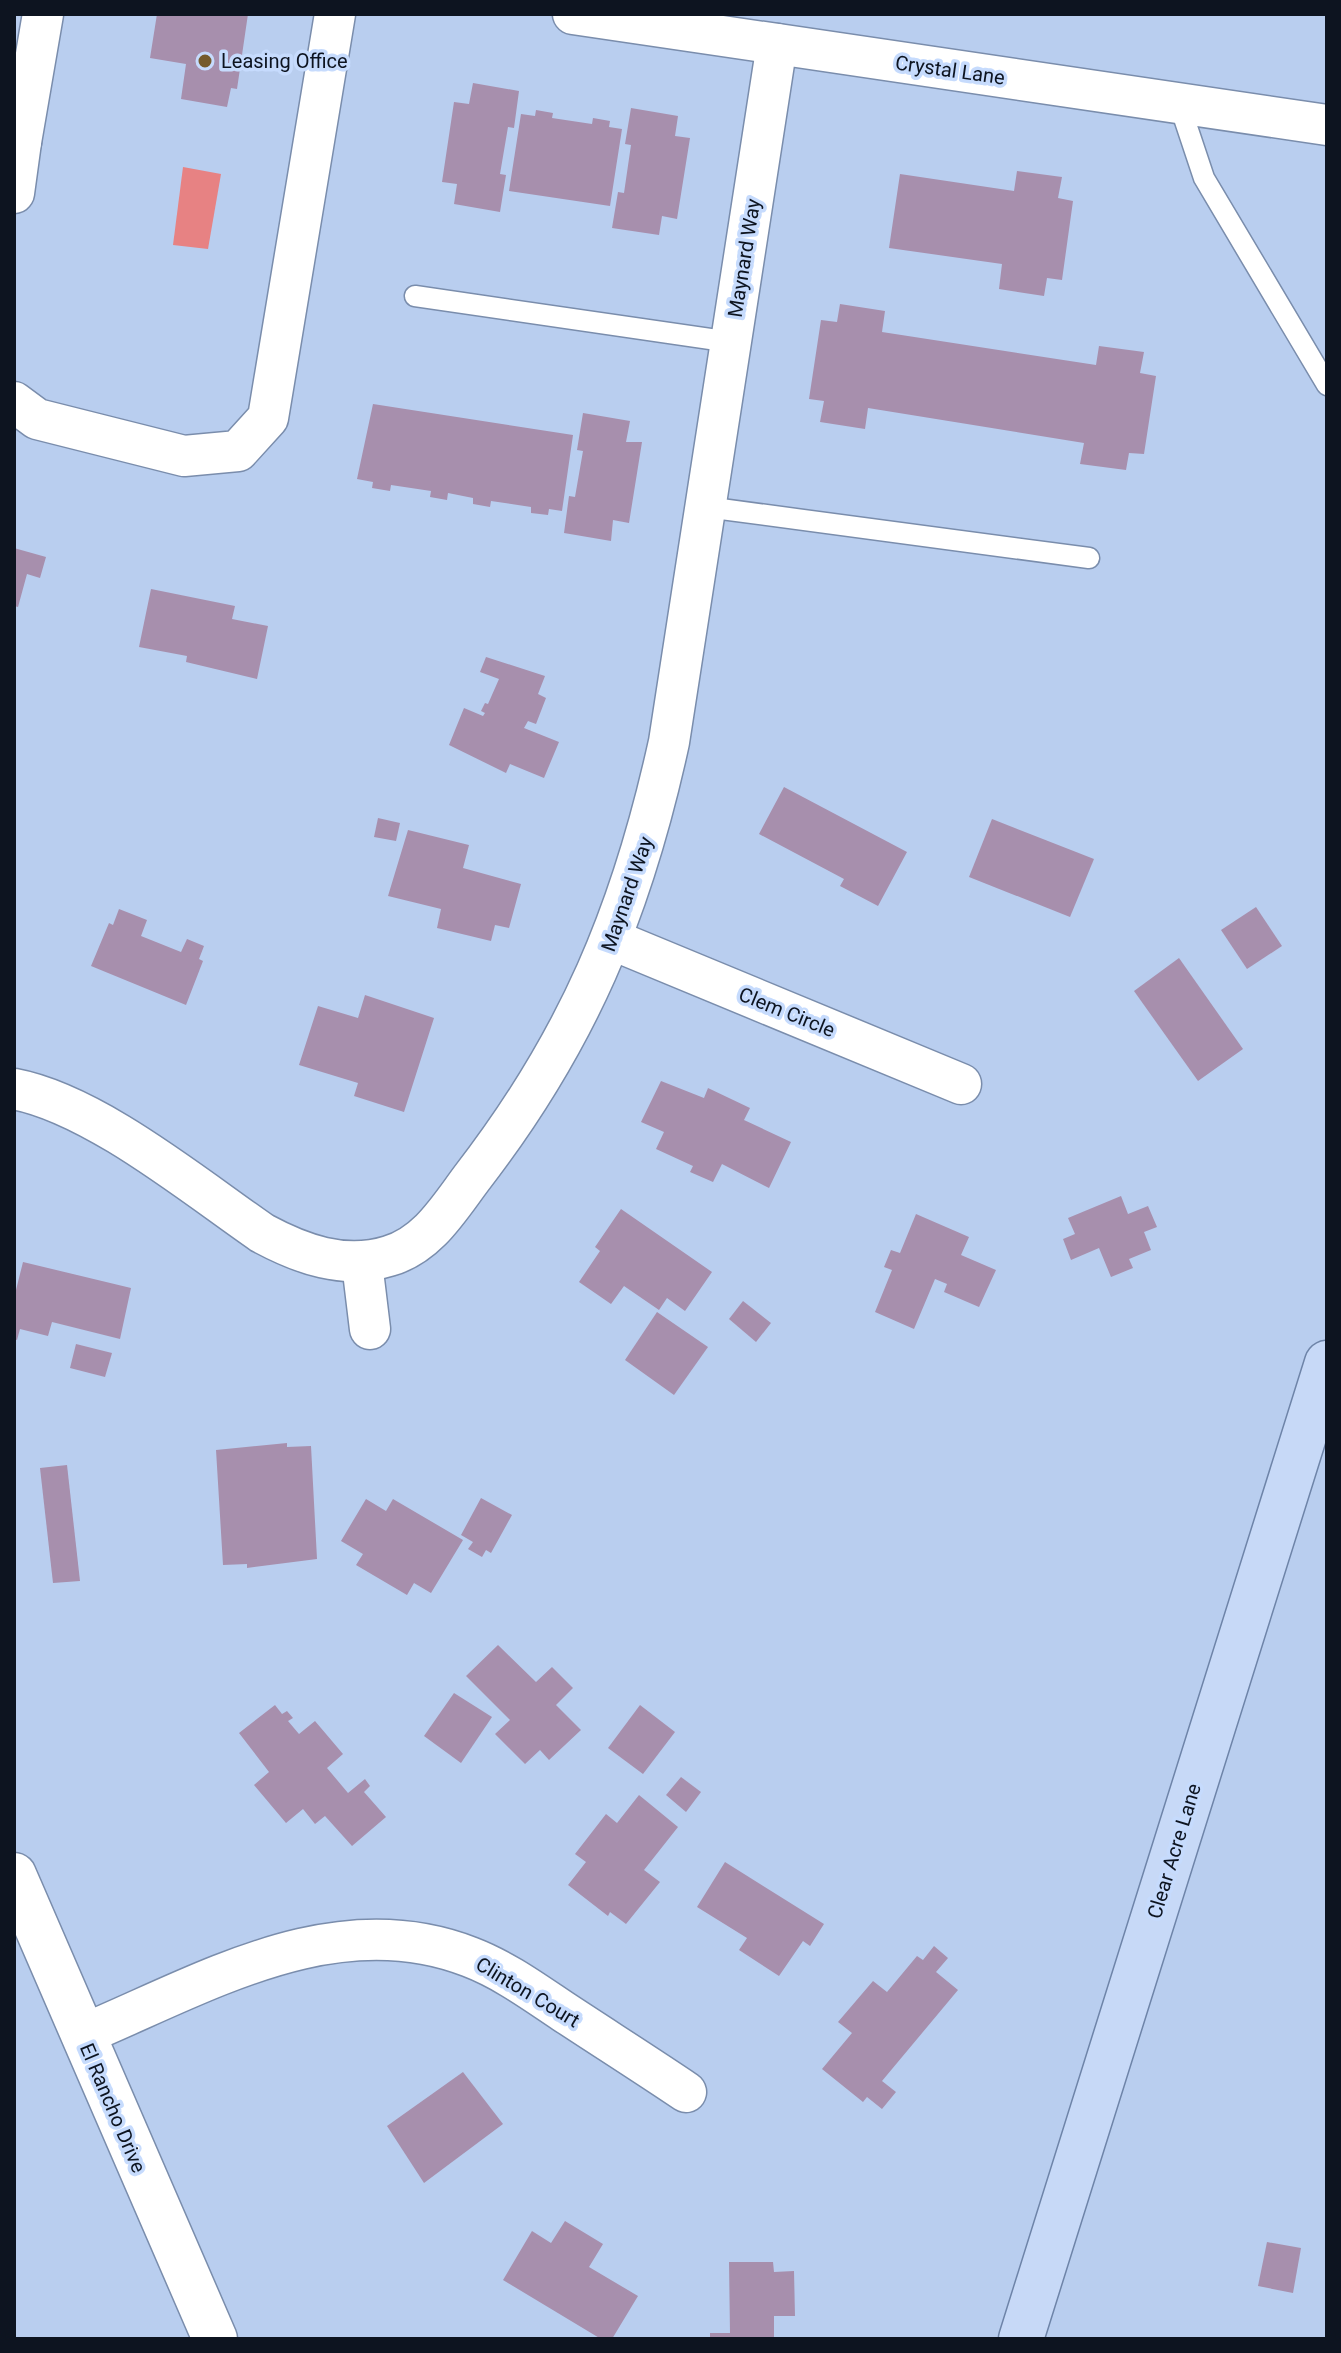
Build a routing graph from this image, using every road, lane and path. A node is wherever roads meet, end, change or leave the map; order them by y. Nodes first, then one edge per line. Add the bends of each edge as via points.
1 (43, 14) edge
2 (335, 14) edge
3 (573, 14) edge
4 (732, 26) edge
5 (777, 44) junction
6 (1179, 103) junction
7 (1327, 125) edge
8 (18, 141) edge
9 (14, 193) edge
10 (415, 296) dead end
11 (731, 342) junction
12 (1327, 385) edge
13 (14, 402) edge
14 (706, 507) junction
15 (1089, 558) dead end
16 (613, 940) junction
17 (961, 1084) dead end
18 (14, 1089) edge
19 (362, 1263) junction
20 (370, 1329) dead end
21 (1327, 1363) edge
22 (14, 1875) edge
23 (82, 2035) junction
24 (686, 2092) dead end
25 (215, 2339) edge
26 (1021, 2339) edge

1 - 8 street
2 - 13 street via 268,418 238,451 184,456 37,419
3 - 4 street, Crystal Lane
4 - 5 street, Crystal Lane
5 - 6 street, Crystal Lane
5 - 11 street, Maynard Way
6 - 7 street, Crystal Lane
6 - 12 lane via 1204,178
8 - 9 street
10 - 11 lane
11 - 14 street, Maynard Way
14 - 15 lane
14 - 16 street, Maynard Way via 667,755 646,843
16 - 17 street, Clem Circle
16 - 19 street, Maynard Way via 587,998 536,1084 437,1224 412,1246
18 - 19 street, Maynard Way via 91,1117 290,1248
19 - 20 street
21 - 26 main road, Clear Acre Lane
22 - 23 main road, El Rancho Drive
23 - 24 street, Clinton Court via 289,1950 385,1938 436,1946 513,1978
23 - 25 main road, El Rancho Drive

